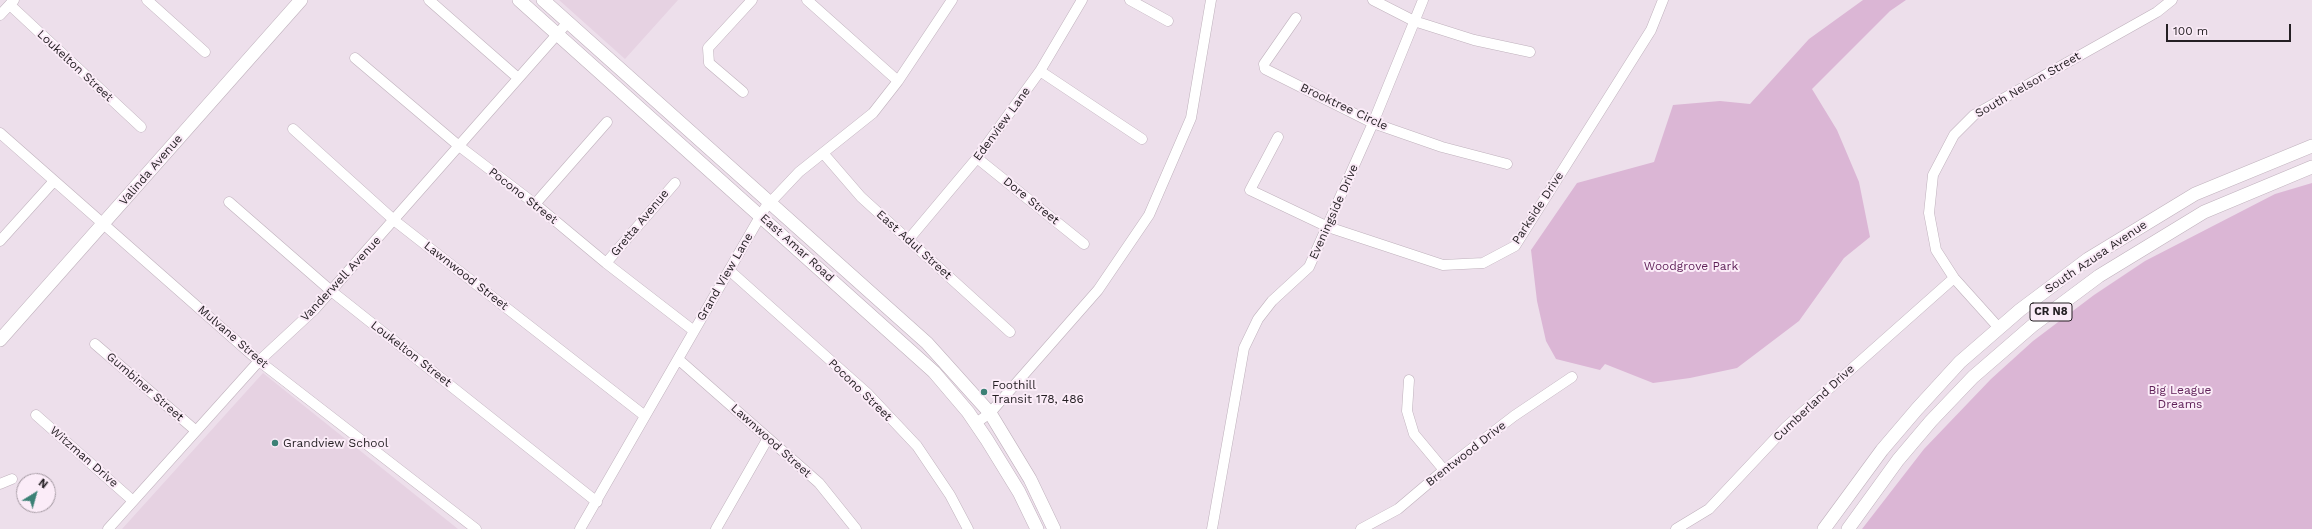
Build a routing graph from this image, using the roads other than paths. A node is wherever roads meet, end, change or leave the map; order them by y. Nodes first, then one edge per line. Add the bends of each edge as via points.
1 (147, 0) edge
2 (301, 0) edge
3 (429, 0) edge
4 (519, 0) edge
5 (543, 0) edge
6 (752, 0) edge
7 (807, 0) edge
8 (952, 0) edge
9 (1082, 0) edge
10 (1130, 0) edge
11 (1211, 0) edge
12 (1373, 0) edge
13 (1423, 0) edge
14 (1663, 0) edge
15 (2172, 0) edge
16 (12, 2) edge
17 (818, 4) edge
18 (0, 15) edge
19 (1296, 18) dead end
20 (1168, 21) dead end
21 (1414, 21) junction
22 (568, 22) junction
23 (557, 34) junction
24 (205, 52) dead end
25 (1530, 52) dead end
26 (355, 58) dead end
27 (1040, 71) junction
28 (518, 78) junction
29 (898, 81) junction
30 (743, 92) dead end
31 (607, 122) dead end
32 (1373, 123) junction
33 (141, 127) dead end
34 (293, 129) dead end
35 (0, 133) edge
36 (1278, 137) dead end
37 (1142, 139) dead end
38 (459, 146) junction
39 (2312, 146) edge
40 (823, 153) junction
41 (977, 158) junction
42 (1507, 164) dead end
43 (2312, 167) edge
44 (54, 181) junction
45 (674, 183) dead end
46 (229, 202) dead end
47 (770, 202) junction
48 (535, 204) junction
49 (760, 215) junction
50 (395, 221) junction
51 (103, 224) junction
52 (1328, 226) junction
53 (909, 239) junction
54 (0, 241) edge
55 (1084, 244) dead end
56 (606, 263) junction
57 (729, 270) junction
58 (1954, 278) junction
59 (330, 290) junction
60 (1999, 328) junction
61 (694, 331) junction
62 (1010, 332) dead end
63 (0, 340) edge
64 (95, 344) dead end
65 (678, 359) junction
66 (259, 361) junction
67 (1572, 377) dead end
68 (1408, 380) dead end
69 (990, 413) junction
70 (36, 414) dead end
71 (645, 416) junction
72 (976, 423) junction
73 (195, 430) junction
74 (768, 438) junction
75 (1444, 470) junction
76 (12, 479) dead end
77 (0, 484) edge
78 (132, 500) junction
79 (597, 502) junction
80 (108, 529) edge
81 (476, 529) edge
82 (580, 529) edge
83 (716, 529) edge
84 (856, 529) edge
85 (968, 529) edge
86 (1037, 529) edge
87 (1054, 529) edge
88 (1212, 529) edge
89 (1361, 529) edge
90 (1676, 529) edge
91 (1824, 529) edge
92 (1848, 529) edge

1 - 24 street
2 - 51 main road, Valinda Avenue
3 - 28 street
4 - 23 main road, East Amar Road
5 - 22 main road, East Amar Road
6 - 30 street via 708,48 709,63
7 - 17 street
8 - 29 street, Grand View Lane
9 - 27 street, Edenview Lane
10 - 20 street
11 - 69 street via 1190,118 1149,215 1098,290
12 - 21 street
13 - 21 street, Eveningside Drive
14 - 52 street, Parkside Drive via 1651,30 1515,246 1483,263 1443,265
15 - 58 street, South Nelson Street via 2157,12 1974,115 1954,136 1933,175 1928,213 1936,250
16 - 18 street
16 - 33 street, Loukelton Street
17 - 29 street
19 - 32 street, Brooktree Circle via 1263,67
21 - 25 street via 1474,40
21 - 32 street, Eveningside Drive
22 - 23 street, Vanderwell Avenue
22 - 47 main road, East Amar Road
23 - 28 street, Vanderwell Avenue
23 - 49 main road, East Amar Road
26 - 38 street, Pocono Street
27 - 37 street
27 - 41 street, Edenview Lane
28 - 38 street, Vanderwell Avenue
29 - 40 street, Grand View Lane via 873,113
31 - 48 street
32 - 42 street, Brooktree Circle via 1442,147
32 - 52 street, Eveningside Drive
34 - 50 street, Lawnwood Street
35 - 44 street, Mulvane Street
36 - 52 street, Parkside Drive via 1250,190
38 - 48 street, Pocono Street
38 - 50 street, Vanderwell Avenue
39 - 60 main road, South Azusa Avenue / CR N8 via 2195,194 2088,260
40 - 47 street, Grand View Lane via 799,172
40 - 53 street, East Adul Street via 861,197
41 - 53 street, Edenview Lane
41 - 55 street, Dore Street
43 - 92 main road, South Azusa Avenue / CR N8 via 2204,212 2099,276 2032,326 1974,377 1931,421 1898,460
44 - 51 street, Mulvane Street
44 - 54 street
45 - 56 street, Gretta Avenue
46 - 59 street, Loukelton Street
47 - 49 street, Grand View Lane
47 - 69 main road, East Amar Road via 927,343
48 - 56 street, Pocono Street
49 - 57 street, Grand View Lane
49 - 72 main road, East Amar Road via 920,358
50 - 59 street, Vanderwell Avenue
50 - 71 street, Lawnwood Street
51 - 63 main road, Valinda Avenue
51 - 66 street, Mulvane Street
52 - 88 street, Eveningside Drive via 1309,267 1272,301 1258,319 1244,348
53 - 62 street, East Adul Street
56 - 61 street, Pocono Street
57 - 61 street, Grand View Lane
57 - 85 street, Pocono Street via 868,394 917,446 950,495
58 - 60 street, South Nelson Street
58 - 90 street, Cumberland Drive via 1786,427 1709,508
59 - 66 street, Vanderwell Avenue via 314,310
59 - 79 street, Loukelton Street
60 - 91 main road, South Azusa Avenue / CR N8 via 1960,362 1903,426
61 - 65 street, Grand View Lane
64 - 73 street, Gumbiner Street
65 - 71 street, Grand View Lane
65 - 74 street, Lawnwood Street
66 - 73 street, Vanderwell Avenue
66 - 81 street, Mulvane Street
67 - 75 street, Brentwood Drive via 1514,416
68 - 75 street via 1408,411 1414,434
69 - 72 street
69 - 87 main road, East Amar Road via 1030,479
70 - 78 street, Witzman Drive
71 - 79 street, Grand View Lane
72 - 86 main road, East Amar Road via 1007,470
73 - 78 street, Vanderwell Avenue
74 - 83 street
74 - 84 street, Lawnwood Street via 819,483
75 - 89 street, Brentwood Drive via 1398,510
76 - 77 street
78 - 80 street, Vanderwell Avenue
79 - 82 street, Grand View Lane

